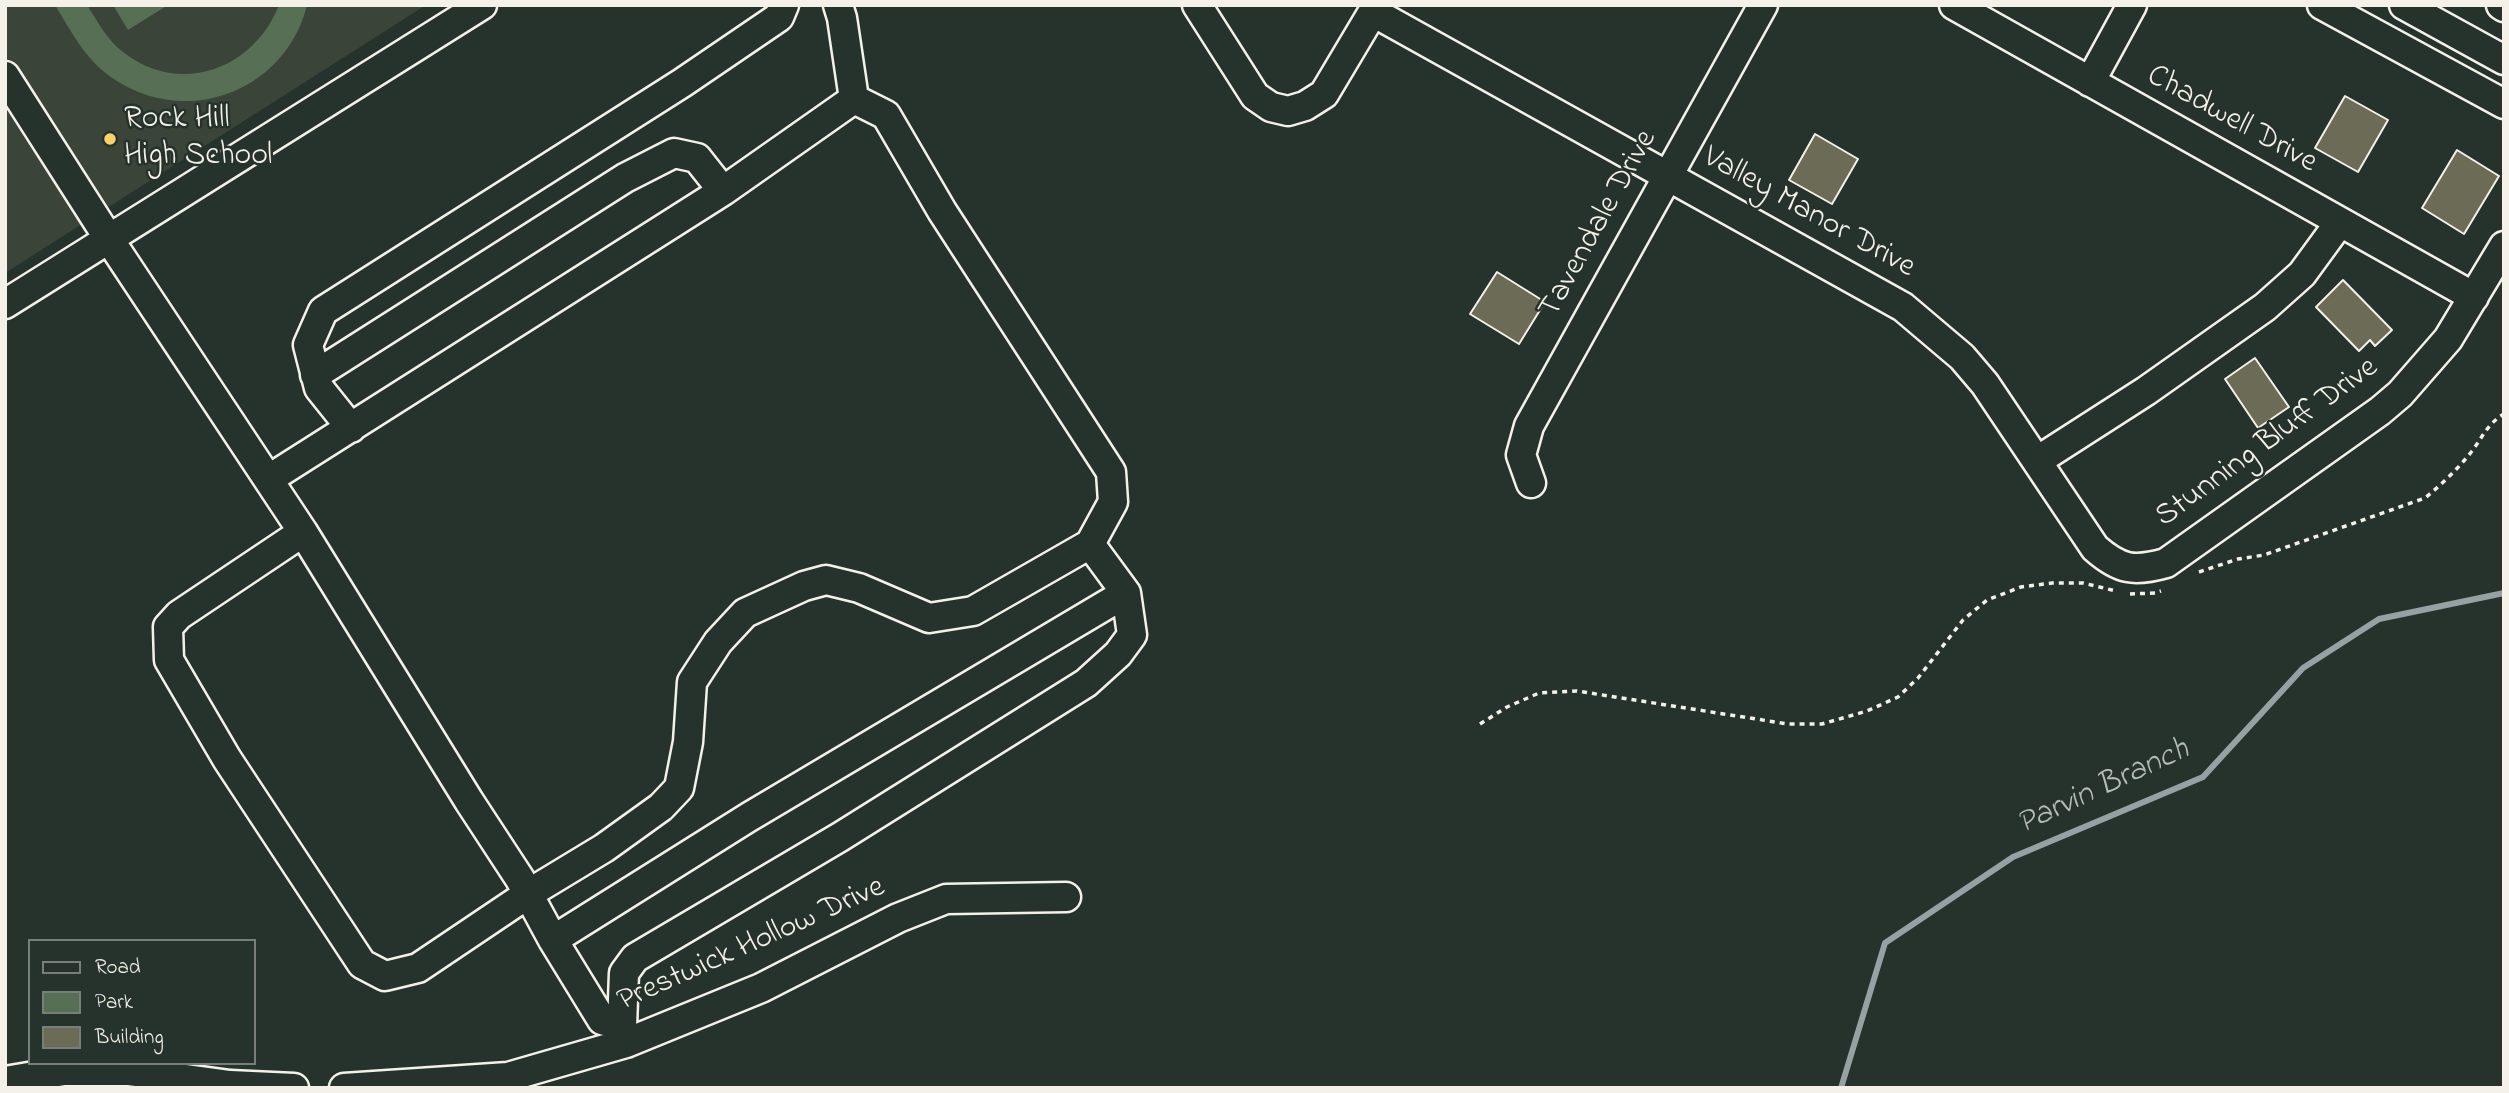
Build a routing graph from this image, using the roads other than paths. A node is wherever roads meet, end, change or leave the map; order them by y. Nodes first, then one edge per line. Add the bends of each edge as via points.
1 (482, 5) edge
2 (784, 5) edge
3 (838, 5) edge
4 (1197, 5) edge
5 (1763, 5) edge
6 (1954, 5) edge
7 (2132, 5) edge
8 (2322, 5) edge
9 (2404, 5) edge
10 (1375, 9) edge
11 (448, 14) edge
12 (2504, 60) edge
13 (2090, 82) junction
14 (8, 86) edge
15 (855, 99) junction
16 (2504, 104) edge
17 (1667, 176) junction
18 (723, 191) junction
19 (2340, 222) junction
20 (109, 239) junction
21 (2504, 246) edge
22 (2474, 297) junction
23 (5, 304) edge
24 (315, 375) junction
25 (351, 428) junction
26 (2037, 461) junction
27 (269, 479) junction
28 (1531, 483) dead end
29 (303, 531) junction
30 (1090, 544) junction
31 (2128, 569) joint
32 (1126, 593) junction
33 (528, 894) junction
34 (1066, 897) dead end
35 (553, 940) junction
36 (624, 1034) junction
37 (5, 1081) edge
38 (294, 1088) edge
39 (344, 1088) edge

1 - 11 street
2 - 24 street via 779,17 693,75 323,311 307,345
3 - 15 street
4 - 10 street via 1255,96 1288,111 1324,94
5 - 17 street, Tavendale Drive
6 - 13 street, Chadwell Drive
7 - 13 street
8 - 16 street
9 - 12 street
10 - 17 street, Valley Manor Drive
11 - 20 street
13 - 19 street, Chadwell Drive
14 - 20 street
15 - 18 street
15 - 30 street via 886,115 942,211 1111,472 1113,502
17 - 26 street, Valley Manor Drive via 1903,307 1970,366
17 - 28 street, Tavendale Drive via 1529,426 1521,455
18 - 24 street via 697,158 674,153 625,178
18 - 25 street
19 - 22 street, Chadwell Drive
19 - 26 street via 2302,274 2265,307
20 - 23 street
20 - 27 street
21 - 22 street, Stunning Bluff Drive
22 - 31 street, Stunning Bluff Drive via 2448,339 2380,411 2166,563
24 - 25 street via 319,388
25 - 27 street
26 - 31 street, Valley Manor Drive via 2095,548 2110,562
27 - 29 street
29 - 33 street
29 - 33 street via 167,627 169,660 227,759 362,964 385,976 418,968
30 - 32 street
30 - 33 street via 973,611 929,618 859,588 826,580 745,613 718,642 692,682 679,788 661,807 604,848
32 - 35 street via 749,817
32 - 36 street via 1132,635 1086,683 635,958 624,973
33 - 35 street
34 - 36 street, Prestwick Hollow Drive via 946,899 898,918 761,988
35 - 36 street via 602,1020
36 - 39 street, Prestwick Hollow Drive via 508,1077
37 - 38 street via 64,1070 128,1071 230,1085

